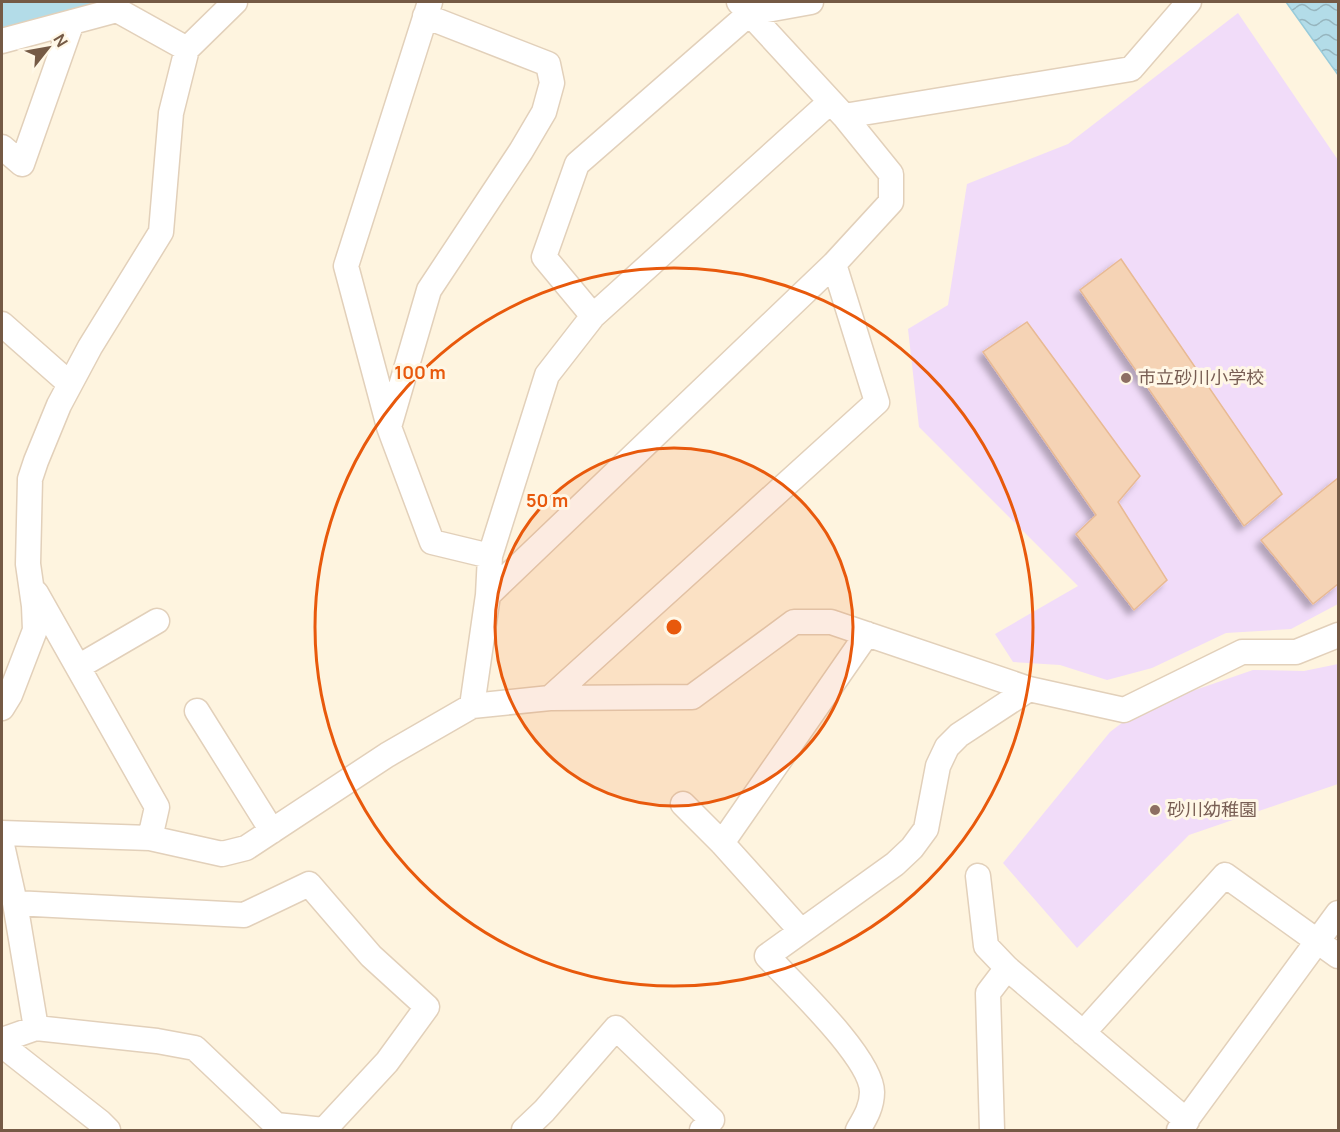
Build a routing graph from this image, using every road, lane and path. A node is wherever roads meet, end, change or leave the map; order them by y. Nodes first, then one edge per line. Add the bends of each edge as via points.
1 (235, 2) edge
2 (811, 2) edge
3 (1189, 2) edge
4 (744, 7) edge
5 (428, 9) edge
6 (72, 22) junction
7 (2, 41) edge
8 (188, 50) junction
9 (837, 109) junction
10 (2, 147) edge
11 (834, 264) junction
12 (593, 316) junction
13 (2, 324) edge
14 (70, 384) junction
15 (389, 427) junction
16 (490, 556) junction
17 (32, 586) junction
18 (488, 595) junction
19 (157, 621) dead end
20 (867, 634) junction
21 (1338, 635) edge
22 (78, 667) junction
23 (1029, 688) junction
24 (550, 698) junction
25 (472, 706) junction
26 (2, 708) edge
27 (197, 711) dead end
28 (683, 804) dead end
29 (272, 831) junction
30 (2, 833) edge
31 (150, 838) junction
32 (722, 843) junction
33 (2, 844) edge
34 (978, 876) dead end
35 (15, 903) junction
36 (1338, 913) edge
37 (801, 931) junction
38 (1318, 941) junction
39 (1338, 956) edge
40 (1007, 968) junction
41 (36, 1028) junction
42 (1083, 1033) junction
43 (2, 1042) edge
44 (1183, 1126) edge
45 (108, 1131) edge
46 (524, 1131) edge
47 (702, 1131) edge
48 (858, 1131) edge
49 (992, 1131) edge

1 - 8 street
2 - 4 street
3 - 9 street via 1131,69
4 - 9 street
4 - 12 street via 578,164 544,257
5 - 15 street via 346,266
5 - 15 street via 548,64 552,83 544,112 521,151 429,290
6 - 7 street
6 - 8 street via 117,10
6 - 10 street via 22,165
8 - 14 street via 171,113 161,232
9 - 11 street via 891,174 891,202
9 - 12 street
11 - 18 street
11 - 24 street via 877,402
12 - 16 street via 547,375
13 - 14 street
14 - 17 street via 30,479 28,564
15 - 16 street via 432,543
16 - 18 street
17 - 22 street
17 - 26 street via 35,630
18 - 25 street
19 - 22 street
20 - 23 street
20 - 24 street via 831,622 794,622 692,697
20 - 32 street
21 - 23 street via 1296,652 1242,652 1124,710
22 - 31 street via 157,807
23 - 37 street via 947,747 938,766 926,829 912,849
24 - 25 street
25 - 29 street via 387,755
27 - 29 street
28 - 32 street
29 - 31 street via 246,848 222,854
30 - 31 street
32 - 37 street
33 - 35 street
34 - 40 street via 986,946
35 - 41 street
35 - 41 street via 244,915 309,885 371,956 427,1008 387,1062 324,1130 276,1125 195,1048
36 - 38 street
37 - 48 street via 767,956 853,1048 868,1074 872,1092 869,1110
38 - 39 street
38 - 42 street via 1225,875
38 - 44 street
40 - 42 street
40 - 49 street via 988,993
41 - 43 street
42 - 44 street
43 - 45 street
46 - 47 street via 616,1028 712,1120

